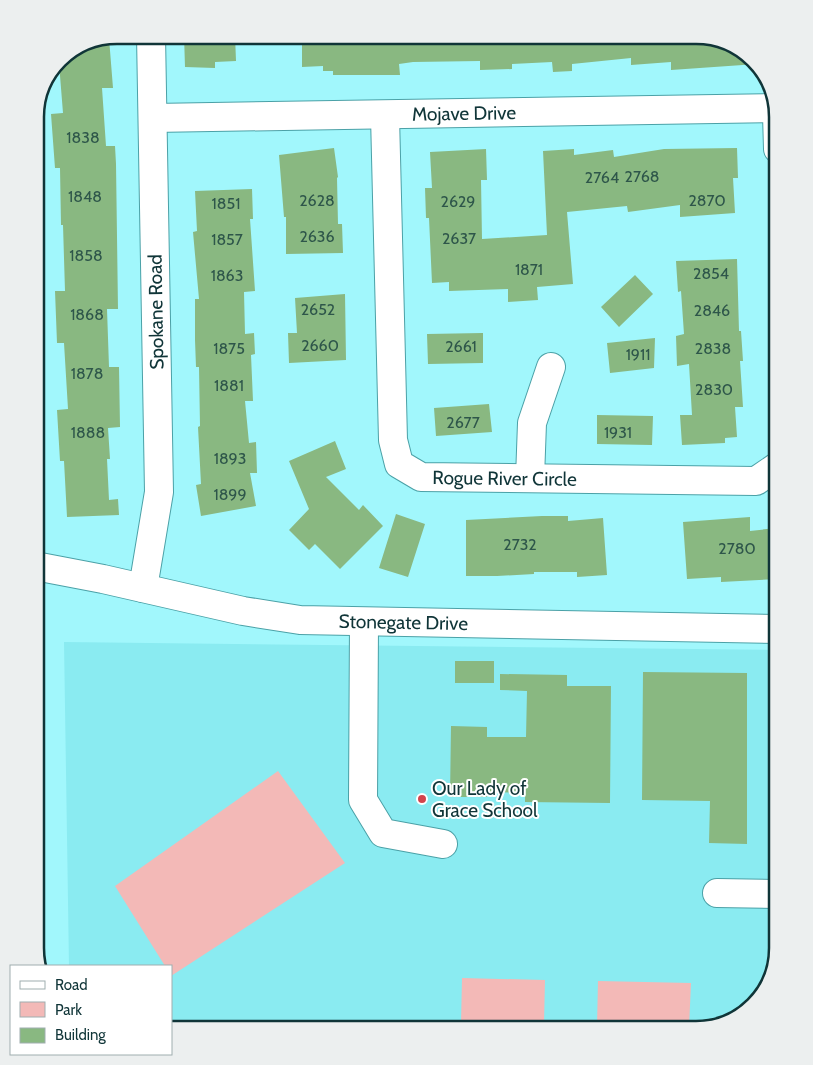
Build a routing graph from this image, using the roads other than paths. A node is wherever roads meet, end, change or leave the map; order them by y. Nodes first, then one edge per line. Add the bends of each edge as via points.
1 (151, 44) edge
2 (769, 108) edge
3 (385, 116) junction
4 (152, 118) junction
5 (551, 367) dead end
6 (769, 472) edge
7 (530, 478) junction
8 (44, 568) edge
9 (143, 588) junction
10 (364, 623) junction
11 (769, 629) edge
12 (443, 844) dead end
13 (717, 893) dead end
14 (769, 894) edge

1 - 4 street, Spokane Road
2 - 3 street, Mojave Drive
3 - 4 street, Mojave Drive
3 - 7 street, Rogue River Circle via 393,440 399,464 421,476
4 - 9 street, Spokane Road via 159,492
5 - 7 street via 532,424
6 - 7 street, Rogue River Circle via 756,481
8 - 9 street, Stonegate Drive
9 - 10 street, Stonegate Drive via 300,620
10 - 11 street, Stonegate Drive
10 - 12 street via 363,800 383,833
13 - 14 street

